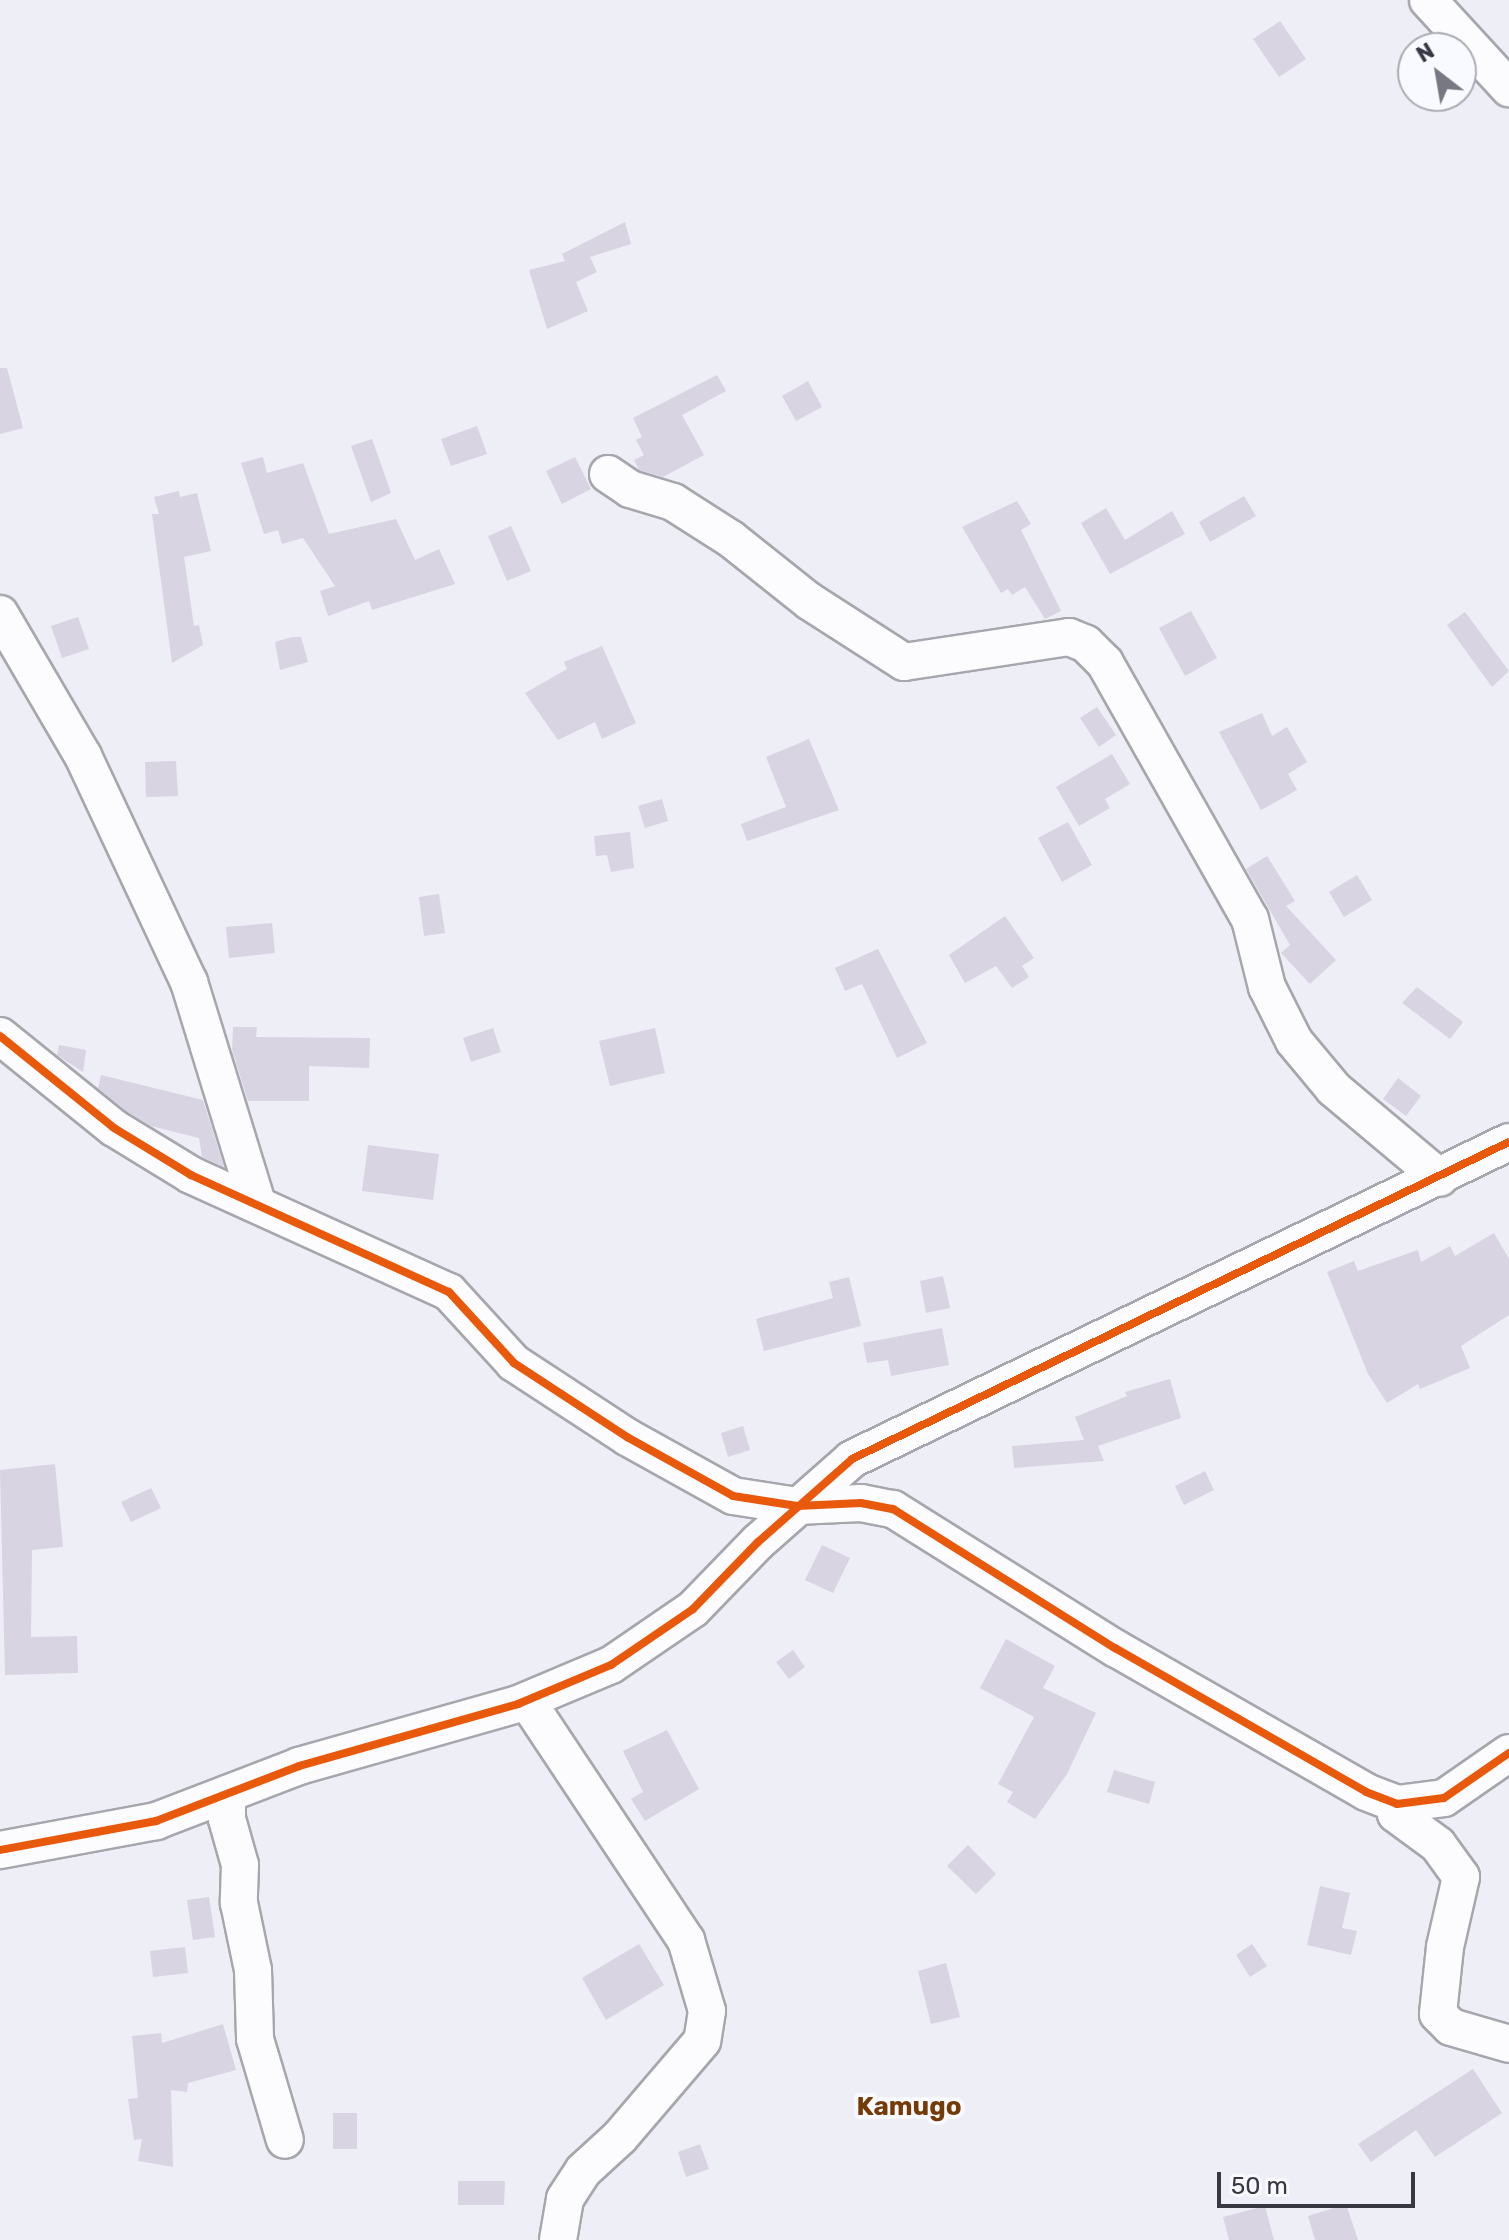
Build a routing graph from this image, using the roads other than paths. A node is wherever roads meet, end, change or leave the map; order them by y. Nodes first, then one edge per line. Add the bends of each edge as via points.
1 (1428, 0) edge
2 (1509, 88) edge
3 (608, 474) dead end
4 (0, 614) edge
5 (0, 1036) edge
6 (1509, 1142) edge
7 (1440, 1178) junction
8 (256, 1200) junction
9 (797, 1506) junction
10 (527, 1701) junction
11 (1509, 1753) edge
12 (227, 1794) junction
13 (1397, 1804) junction
14 (0, 1850) edge
15 (1509, 2044) edge
16 (285, 2140) dead end
17 (558, 2240) edge

1 - 2 street
3 - 7 street via 630,489 673,502 904,662 1069,637 1086,644 1105,663 1250,919 1267,987 1294,1041 1334,1089
4 - 8 street via 83,756 189,982
5 - 8 street via 114,1128 191,1175
6 - 7 street
7 - 9 street via 1226,1275 852,1459
8 - 9 street via 449,1292 514,1363 695,1477 733,1496
9 - 10 street via 693,1609 611,1665
9 - 13 street via 861,1503 893,1509 1115,1648 1366,1792
10 - 12 street via 299,1766
10 - 17 street via 686,1940 707,2011 702,2041 620,2137 583,2171 565,2199
11 - 13 street via 1444,1798
12 - 14 street via 156,1821
12 - 16 street via 227,1819 240,1865 239,1903 253,1970 255,2039
13 - 15 street via 1396,1814 1438,1845 1461,1877 1445,1947 1438,2014 1451,2027

